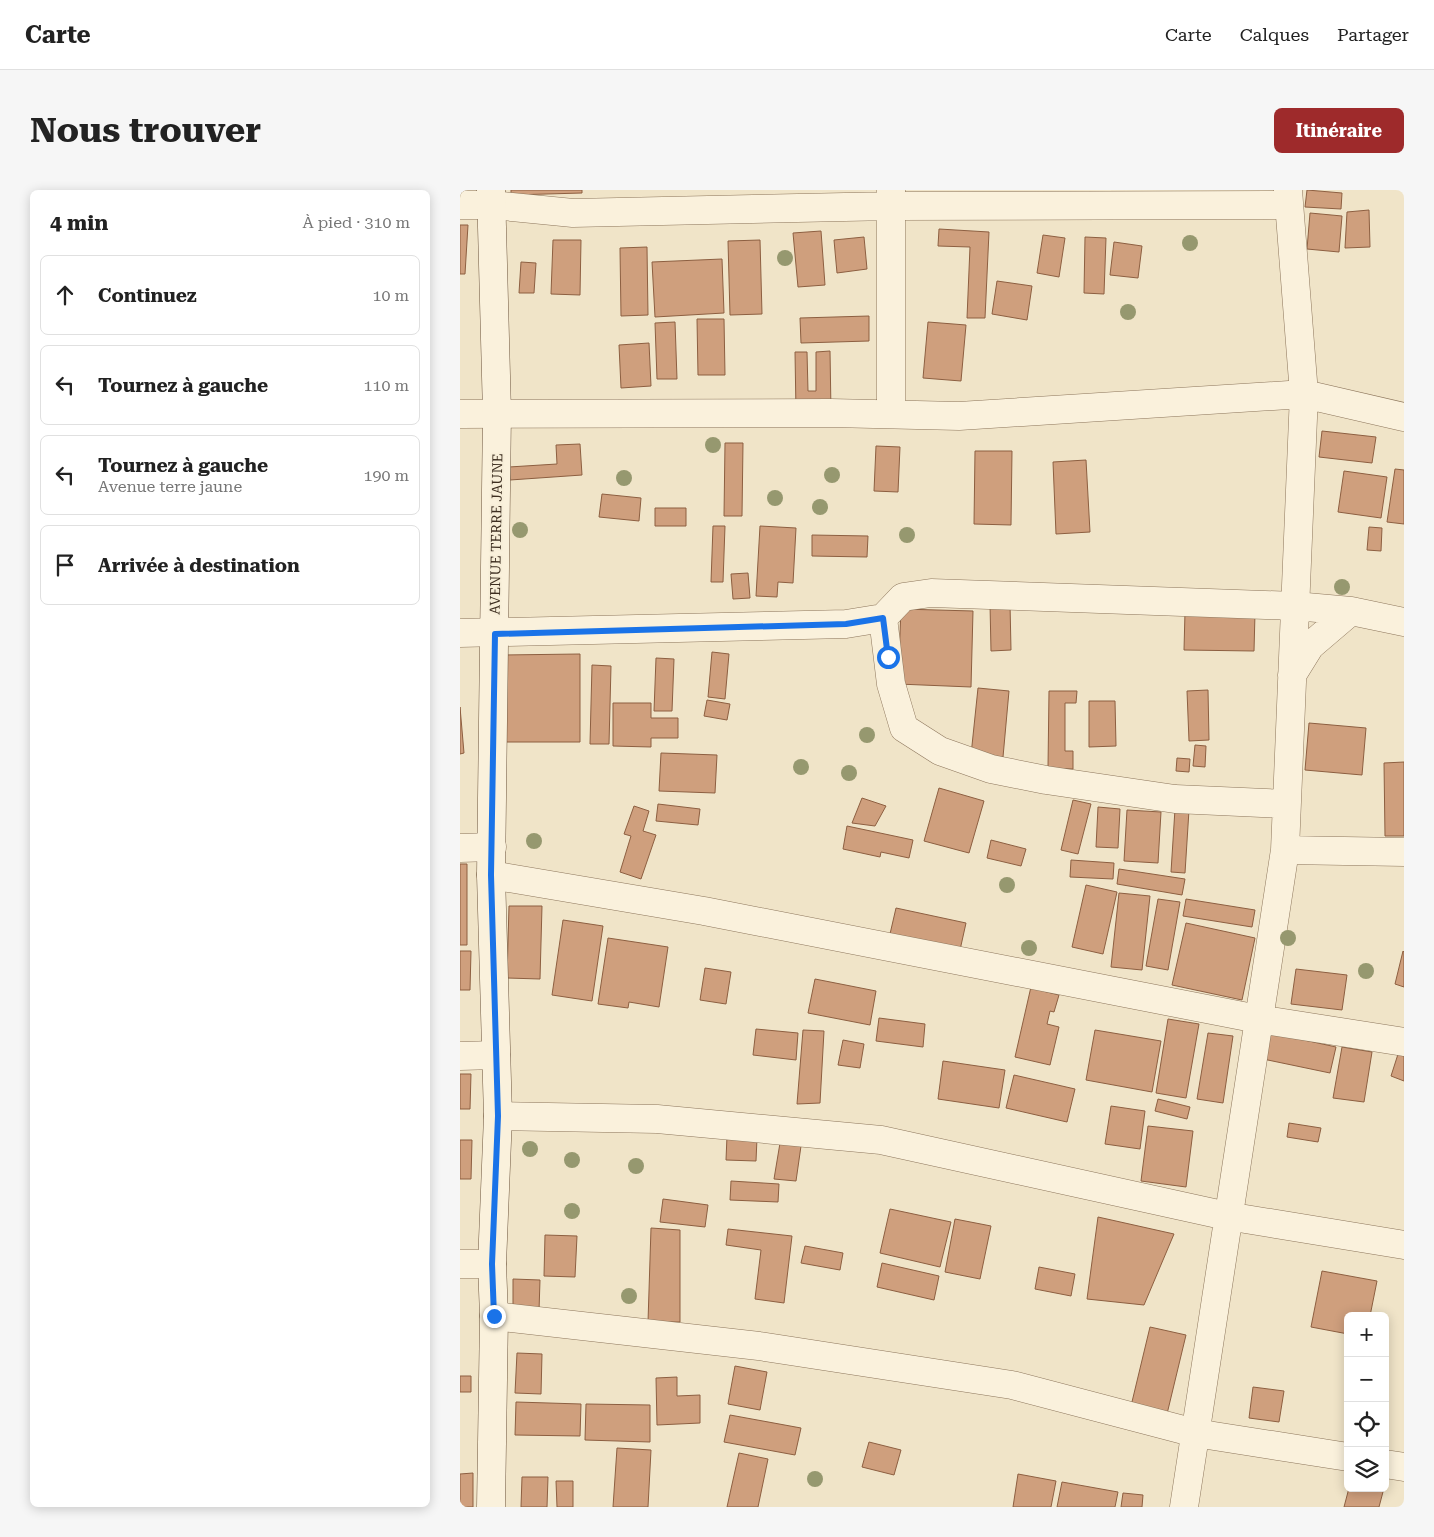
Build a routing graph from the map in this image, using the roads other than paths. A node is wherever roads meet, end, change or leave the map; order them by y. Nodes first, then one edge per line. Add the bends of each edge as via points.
1 (492, 197) edge
2 (1288, 197) edge
3 (891, 198) edge
4 (460, 205) edge
5 (1304, 394) junction
6 (497, 413) junction
7 (460, 414) edge
8 (891, 414) junction
9 (1404, 417) edge
10 (1295, 606) junction
11 (1351, 611) junction
12 (883, 618) junction
13 (1404, 622) edge
14 (460, 634) edge
15 (495, 634) junction
16 (1292, 676) junction
17 (1286, 804) junction
18 (460, 848) edge
19 (492, 848) junction
20 (1285, 850) junction
21 (1404, 852) edge
22 (491, 875) junction
23 (1258, 1019) junction
24 (1404, 1042) edge
25 (496, 1055) junction
26 (460, 1056) edge
27 (498, 1116) junction
28 (1227, 1216) junction
29 (1404, 1245) edge
30 (460, 1264) edge
31 (492, 1264) junction
32 (494, 1316) junction
33 (1195, 1433) junction
34 (1344, 1456) edge
35 (1389, 1465) edge
36 (1404, 1467) edge
37 (490, 1507) edge
38 (1184, 1507) edge

1 - 3 street via 573,213
1 - 4 street
1 - 6 street, AVENUE TERRE JAUNE
2 - 3 street
2 - 5 street
3 - 8 street
5 - 8 street via 959,416
5 - 9 street
5 - 10 street
6 - 7 street
6 - 8 street
6 - 15 street, AVENUE TERRE JAUNE
10 - 11 street
10 - 12 street via 931,593 903,597
10 - 16 street
11 - 13 street
11 - 16 street via 1310,646
12 - 15 street via 846,624
12 - 17 street via 891,684 904,728 940,751 991,769 1046,780 1175,799
14 - 15 street
15 - 19 street, AVENUE TERRE JAUNE
16 - 17 street
17 - 20 street
18 - 19 street
19 - 22 street, AVENUE TERRE JAUNE
20 - 21 street
20 - 23 street
22 - 23 street via 704,911
22 - 25 street, AVENUE TERRE JAUNE
23 - 24 street
23 - 28 street
25 - 26 street
25 - 27 street, AVENUE TERRE JAUNE
27 - 28 street via 657,1119 881,1140
27 - 31 street, AVENUE TERRE JAUNE
28 - 29 street
28 - 33 street
30 - 31 street
31 - 32 street, AVENUE TERRE JAUNE
32 - 33 street via 759,1346 1012,1385
32 - 37 street, AVENUE TERRE JAUNE
33 - 34 street
33 - 38 street
35 - 36 street

